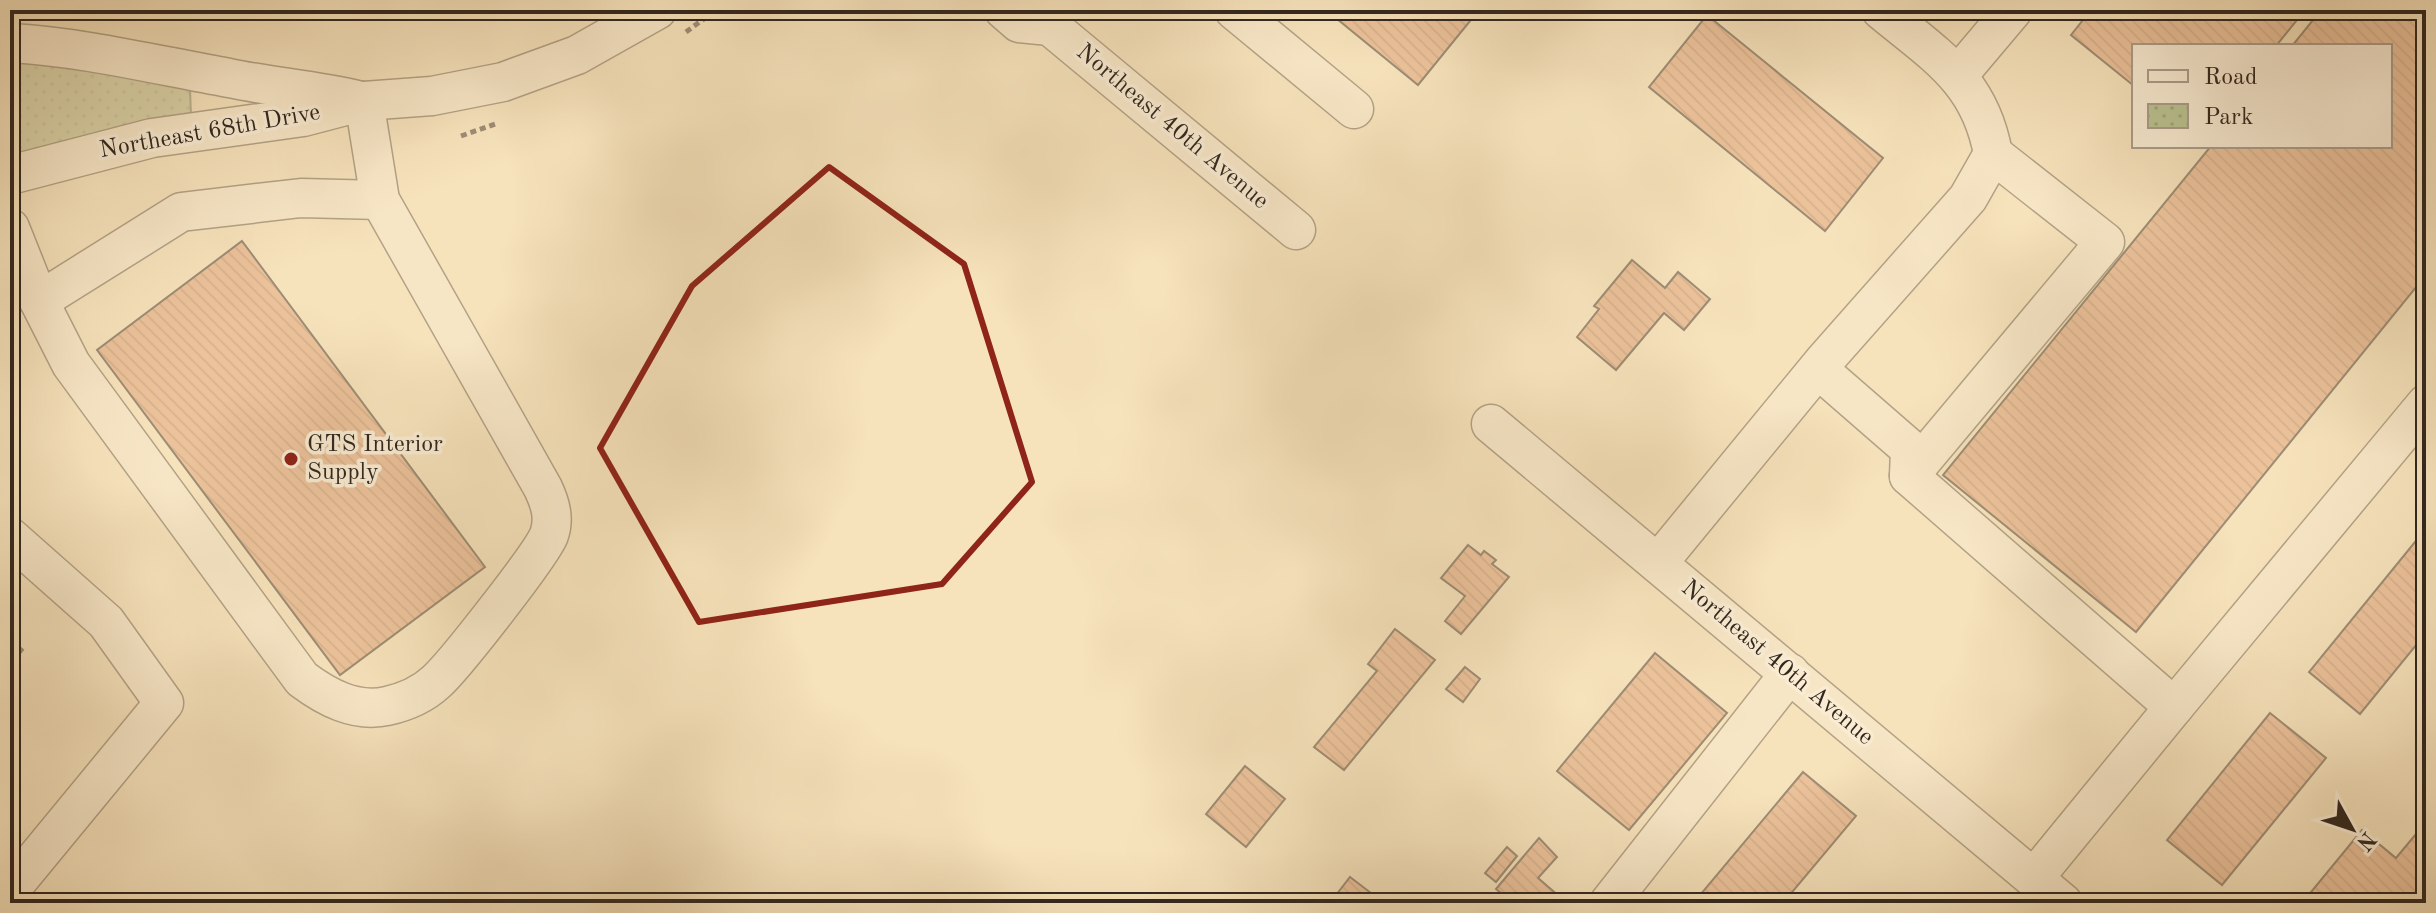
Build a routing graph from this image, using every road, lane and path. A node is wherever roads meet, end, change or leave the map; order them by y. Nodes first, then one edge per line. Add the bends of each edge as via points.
1 (657, 10) edge
2 (1004, 10) edge
3 (1234, 10) edge
4 (1881, 10) edge
5 (2013, 10) edge
6 (10, 43) edge
7 (1959, 74) junction
8 (364, 101) junction
9 (1354, 109) dead end
10 (1993, 154) junction
11 (10, 175) edge
12 (380, 200) junction
13 (10, 228) edge
14 (1296, 230) dead end
15 (39, 301) junction
16 (1818, 369) junction
17 (2426, 404) edge
18 (1491, 424) dead end
19 (1909, 476) junction
20 (10, 537) edge
21 (1658, 563) junction
22 (1790, 673) junction
23 (2174, 707) junction
24 (2034, 878) junction
25 (10, 890) edge
26 (1609, 903) edge
27 (2063, 903) edge

1 - 8 street, Northeast 68th Drive via 577,55 503,82 432,96
2 - 14 street, Northeast 40th Avenue via 1019,23 1050,26
3 - 9 street
4 - 7 street
5 - 7 street
6 - 8 street, Northeast 68th Drive via 83,50
7 - 10 street via 1987,121
8 - 11 street, Northeast 68th Drive via 303,117 152,138
8 - 12 street
10 - 16 street via 1968,198
10 - 19 street via 2105,242
12 - 15 street via 301,198 181,212
12 - 15 street via 543,488 552,518 542,548 437,681 412,698 384,707 354,706 326,697 302,679 71,364
13 - 15 street
16 - 19 street via 1910,449
16 - 21 street
17 - 23 street
18 - 21 street, Northeast 40th Avenue
19 - 23 street
20 - 25 street via 106,622 164,703
21 - 22 street, Northeast 40th Avenue
22 - 24 street, Northeast 40th Avenue
22 - 26 street
23 - 24 street
24 - 27 street, Northeast 40th Avenue

